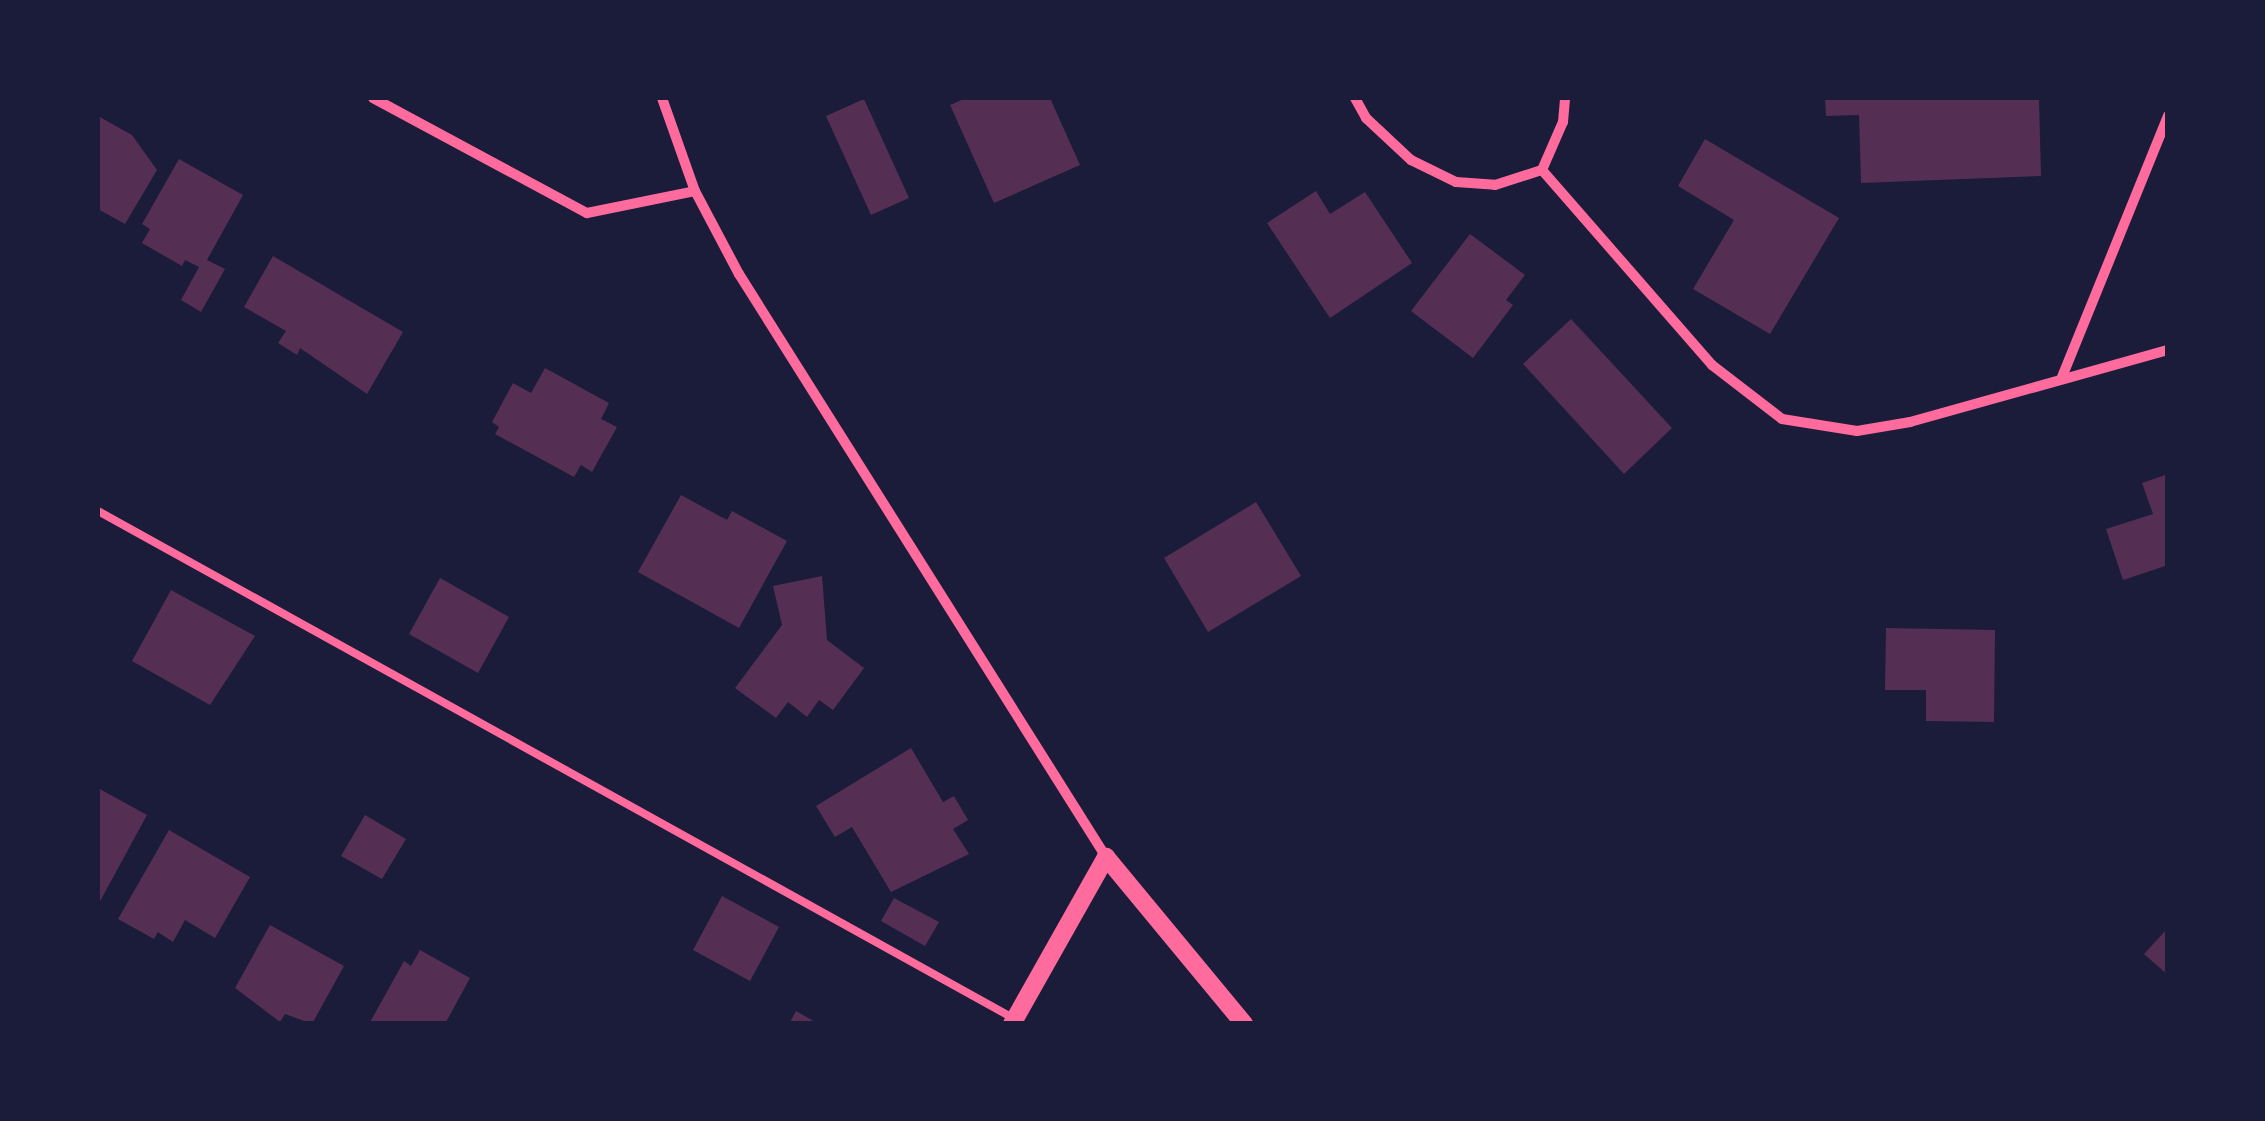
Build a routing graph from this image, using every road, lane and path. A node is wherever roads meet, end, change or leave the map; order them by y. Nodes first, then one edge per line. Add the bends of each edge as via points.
1 (373, 98) edge
2 (662, 98) edge
3 (1355, 98) edge
4 (1565, 98) edge
5 (2168, 116) edge
6 (1542, 170) junction
7 (695, 191) junction
8 (2168, 350) edge
9 (2062, 377) junction
10 (98, 511) edge
11 (1106, 857) junction
12 (1014, 1021) edge
13 (1244, 1024) edge

1 - 7 street via 586,214
2 - 7 street
3 - 6 street via 1366,118 1411,160 1456,182 1495,185
4 - 6 street via 1563,122
5 - 9 street
6 - 9 street via 1712,365 1782,419 1857,431
7 - 11 street via 739,274
8 - 9 street
10 - 12 lane
11 - 12 street
11 - 13 street

